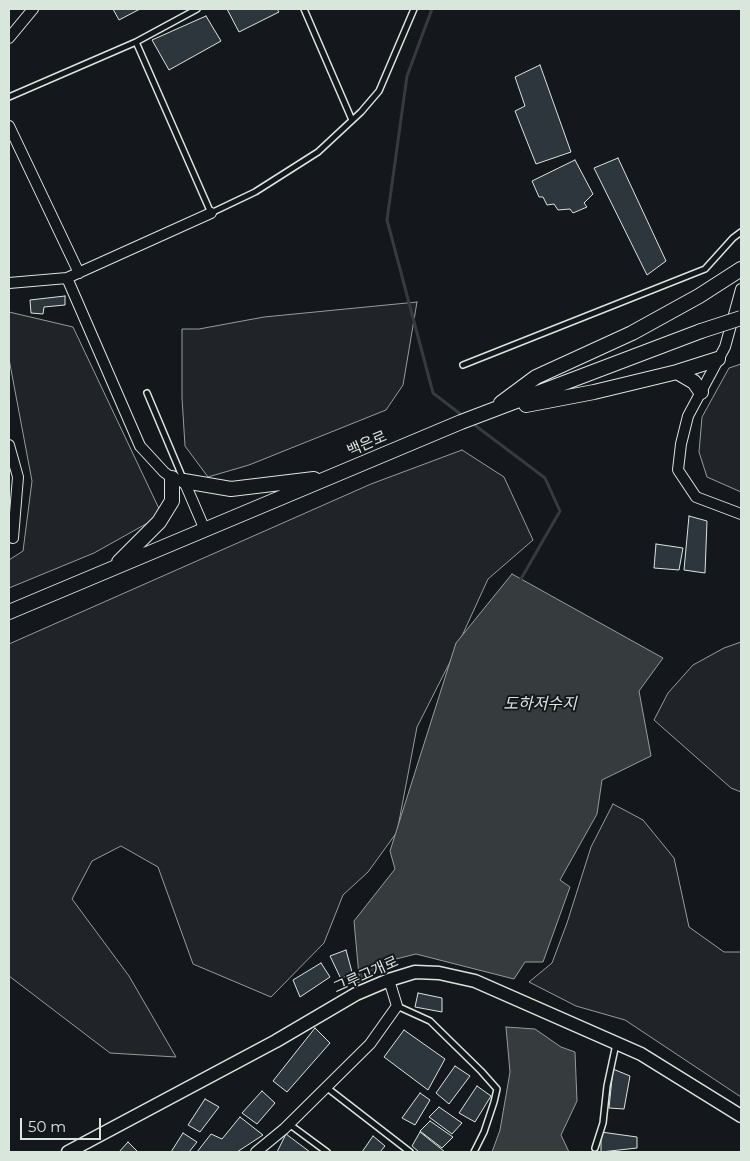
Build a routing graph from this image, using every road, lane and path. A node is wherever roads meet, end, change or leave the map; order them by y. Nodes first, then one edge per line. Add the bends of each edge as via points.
1 (33, 9) edge
2 (197, 9) edge
3 (304, 9) edge
4 (414, 9) edge
5 (9, 38) edge
6 (136, 42) junction
7 (9, 97) edge
8 (352, 120) junction
9 (9, 126) edge
10 (211, 212) junction
11 (741, 232) edge
12 (741, 269) edge
13 (79, 273) junction
14 (67, 278) junction
15 (9, 283) edge
16 (741, 289) edge
17 (741, 318) edge
18 (718, 359) junction
19 (463, 365) dead end
20 (677, 372) junction
21 (701, 392) junction
22 (147, 393) dead end
23 (481, 415) junction
24 (9, 445) edge
25 (332, 477) junction
26 (178, 480) junction
27 (741, 514) edge
28 (205, 530) junction
29 (13, 538) dead end
30 (113, 568) junction
31 (9, 612) edge
32 (389, 980) junction
33 (397, 1006) junction
34 (616, 1043) junction
35 (326, 1087) junction
36 (741, 1116) edge
37 (289, 1123) junction
38 (595, 1148) dead end
39 (73, 1151) edge
40 (256, 1152) edge
41 (327, 1152) edge
42 (410, 1152) edge
43 (474, 1152) edge

1 - 5 street
2 - 6 lane
3 - 8 lane
4 - 8 lane via 379,91
6 - 7 lane
6 - 10 lane
8 - 10 lane via 318,152 255,192
9 - 13 street
10 - 13 street
11 - 19 lane via 705,269
12 - 23 main road via 632,333 536,377
13 - 14 street
14 - 15 street
14 - 26 street via 140,446 164,472
16 - 18 street via 725,347
17 - 23 main road, 백은로, bridge
18 - 20 main road
18 - 21 street
20 - 21 main road via 694,382
20 - 23 main road
21 - 27 street via 688,416 680,444 678,470 696,497
22 - 26 lane
23 - 25 main road, 백은로
24 - 29 street via 18,477
25 - 26 main road via 231,489
25 - 28 main road, 백은로
26 - 28 street
26 - 30 main road via 172,502 159,522
28 - 30 main road, 백은로
30 - 31 main road, 백은로
32 - 33 street
32 - 34 street, 그루고개로 via 415,972 439,973 475,981
32 - 39 street, 그루고개로 via 356,994
33 - 35 street via 370,1044
33 - 43 lane via 430,1021 496,1088 484,1132
34 - 36 street, 그루고개로 via 642,1054
34 - 38 lane via 603,1123
35 - 37 street
35 - 42 lane
37 - 40 street
37 - 41 lane

